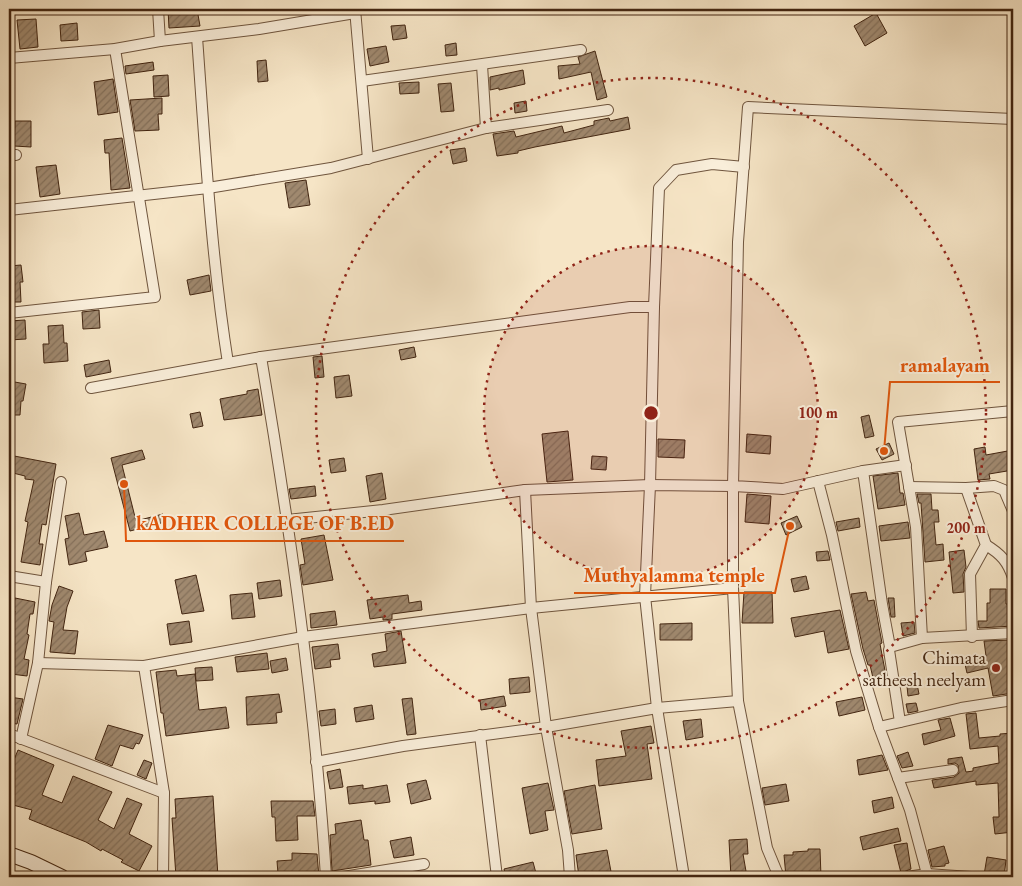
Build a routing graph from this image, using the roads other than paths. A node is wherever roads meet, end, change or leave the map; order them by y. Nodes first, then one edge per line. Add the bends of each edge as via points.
1 (158, 9) edge
2 (355, 11) edge
3 (197, 37) junction
4 (160, 41) junction
5 (115, 49) junction
6 (581, 50) dead end
7 (9, 58) edge
8 (482, 65) junction
9 (362, 81) junction
10 (608, 110) dead end
11 (1013, 119) edge
12 (486, 128) junction
13 (368, 159) junction
14 (744, 167) junction
15 (208, 188) junction
16 (138, 195) junction
17 (9, 210) edge
18 (654, 307) junction
19 (9, 313) edge
20 (261, 357) junction
21 (228, 363) junction
22 (91, 388) dead end
23 (1013, 411) edge
24 (906, 465) junction
25 (863, 471) junction
26 (818, 481) junction
27 (61, 482) dead end
28 (650, 485) junction
29 (733, 486) junction
30 (909, 487) junction
31 (966, 488) junction
32 (524, 490) junction
33 (1013, 511) edge
34 (287, 520) junction
35 (986, 546) junction
36 (9, 576) edge
37 (1013, 578) edge
38 (46, 582) junction
39 (733, 588) junction
40 (645, 596) junction
41 (531, 608) junction
42 (1013, 633) edge
43 (303, 637) junction
44 (972, 637) junction
45 (922, 638) junction
46 (890, 647) junction
47 (38, 663) junction
48 (144, 666) junction
49 (1013, 700) edge
50 (738, 701) junction
51 (657, 708) junction
52 (900, 722) junction
53 (879, 727) junction
54 (546, 728) junction
55 (9, 734) edge
56 (480, 735) junction
57 (21, 739) junction
58 (316, 762) junction
59 (953, 770) dead end
60 (898, 778) junction
61 (164, 793) junction
62 (9, 854) edge
63 (424, 864) dead end
64 (927, 874) junction
65 (62, 877) edge
66 (163, 877) edge
67 (326, 877) edge
68 (343, 877) edge
69 (497, 877) edge
70 (570, 877) edge
71 (684, 877) edge
72 (779, 877) edge
73 (908, 877) edge
74 (971, 877) edge

1 - 4 street
2 - 3 street
2 - 9 street
3 - 4 street
3 - 15 street
4 - 5 street
5 - 7 street
5 - 16 street
6 - 8 street
8 - 9 street
8 - 12 street
9 - 13 street
10 - 12 street
11 - 14 street via 748,107
12 - 13 street
13 - 15 street
14 - 18 street via 712,164 676,170 659,188
14 - 29 street via 738,242
15 - 16 street
15 - 21 street
16 - 17 street
16 - 19 street via 155,297
18 - 20 street via 630,307
18 - 28 street
20 - 21 street
20 - 34 street
21 - 22 street
23 - 24 street via 898,422
24 - 25 street
24 - 30 street
25 - 26 street
25 - 46 street
26 - 29 street via 783,488
26 - 53 street via 856,651
27 - 38 street
28 - 29 street
28 - 32 street
28 - 40 street
29 - 39 street
30 - 31 street
30 - 45 street via 916,527
31 - 33 street via 994,486 1004,490
31 - 35 street
32 - 34 street
32 - 41 street
34 - 43 street
35 - 37 street via 1000,554
35 - 44 street via 970,574
36 - 38 street
38 - 47 street
39 - 40 street
39 - 50 street
40 - 41 street
40 - 51 street
41 - 43 street
41 - 54 street
42 - 44 street
43 - 48 street
43 - 58 street
44 - 45 street
45 - 46 street
46 - 52 street
47 - 48 street
47 - 57 street
48 - 61 street
49 - 52 street
50 - 51 street
50 - 72 street via 768,848
51 - 54 street
51 - 71 street
52 - 53 street
53 - 60 street
54 - 56 street
54 - 70 street
55 - 57 street
56 - 58 street
56 - 69 street
57 - 61 street
58 - 67 street
59 - 60 street
60 - 64 street
61 - 66 street
62 - 65 main road
63 - 68 street
64 - 73 street
64 - 74 street

